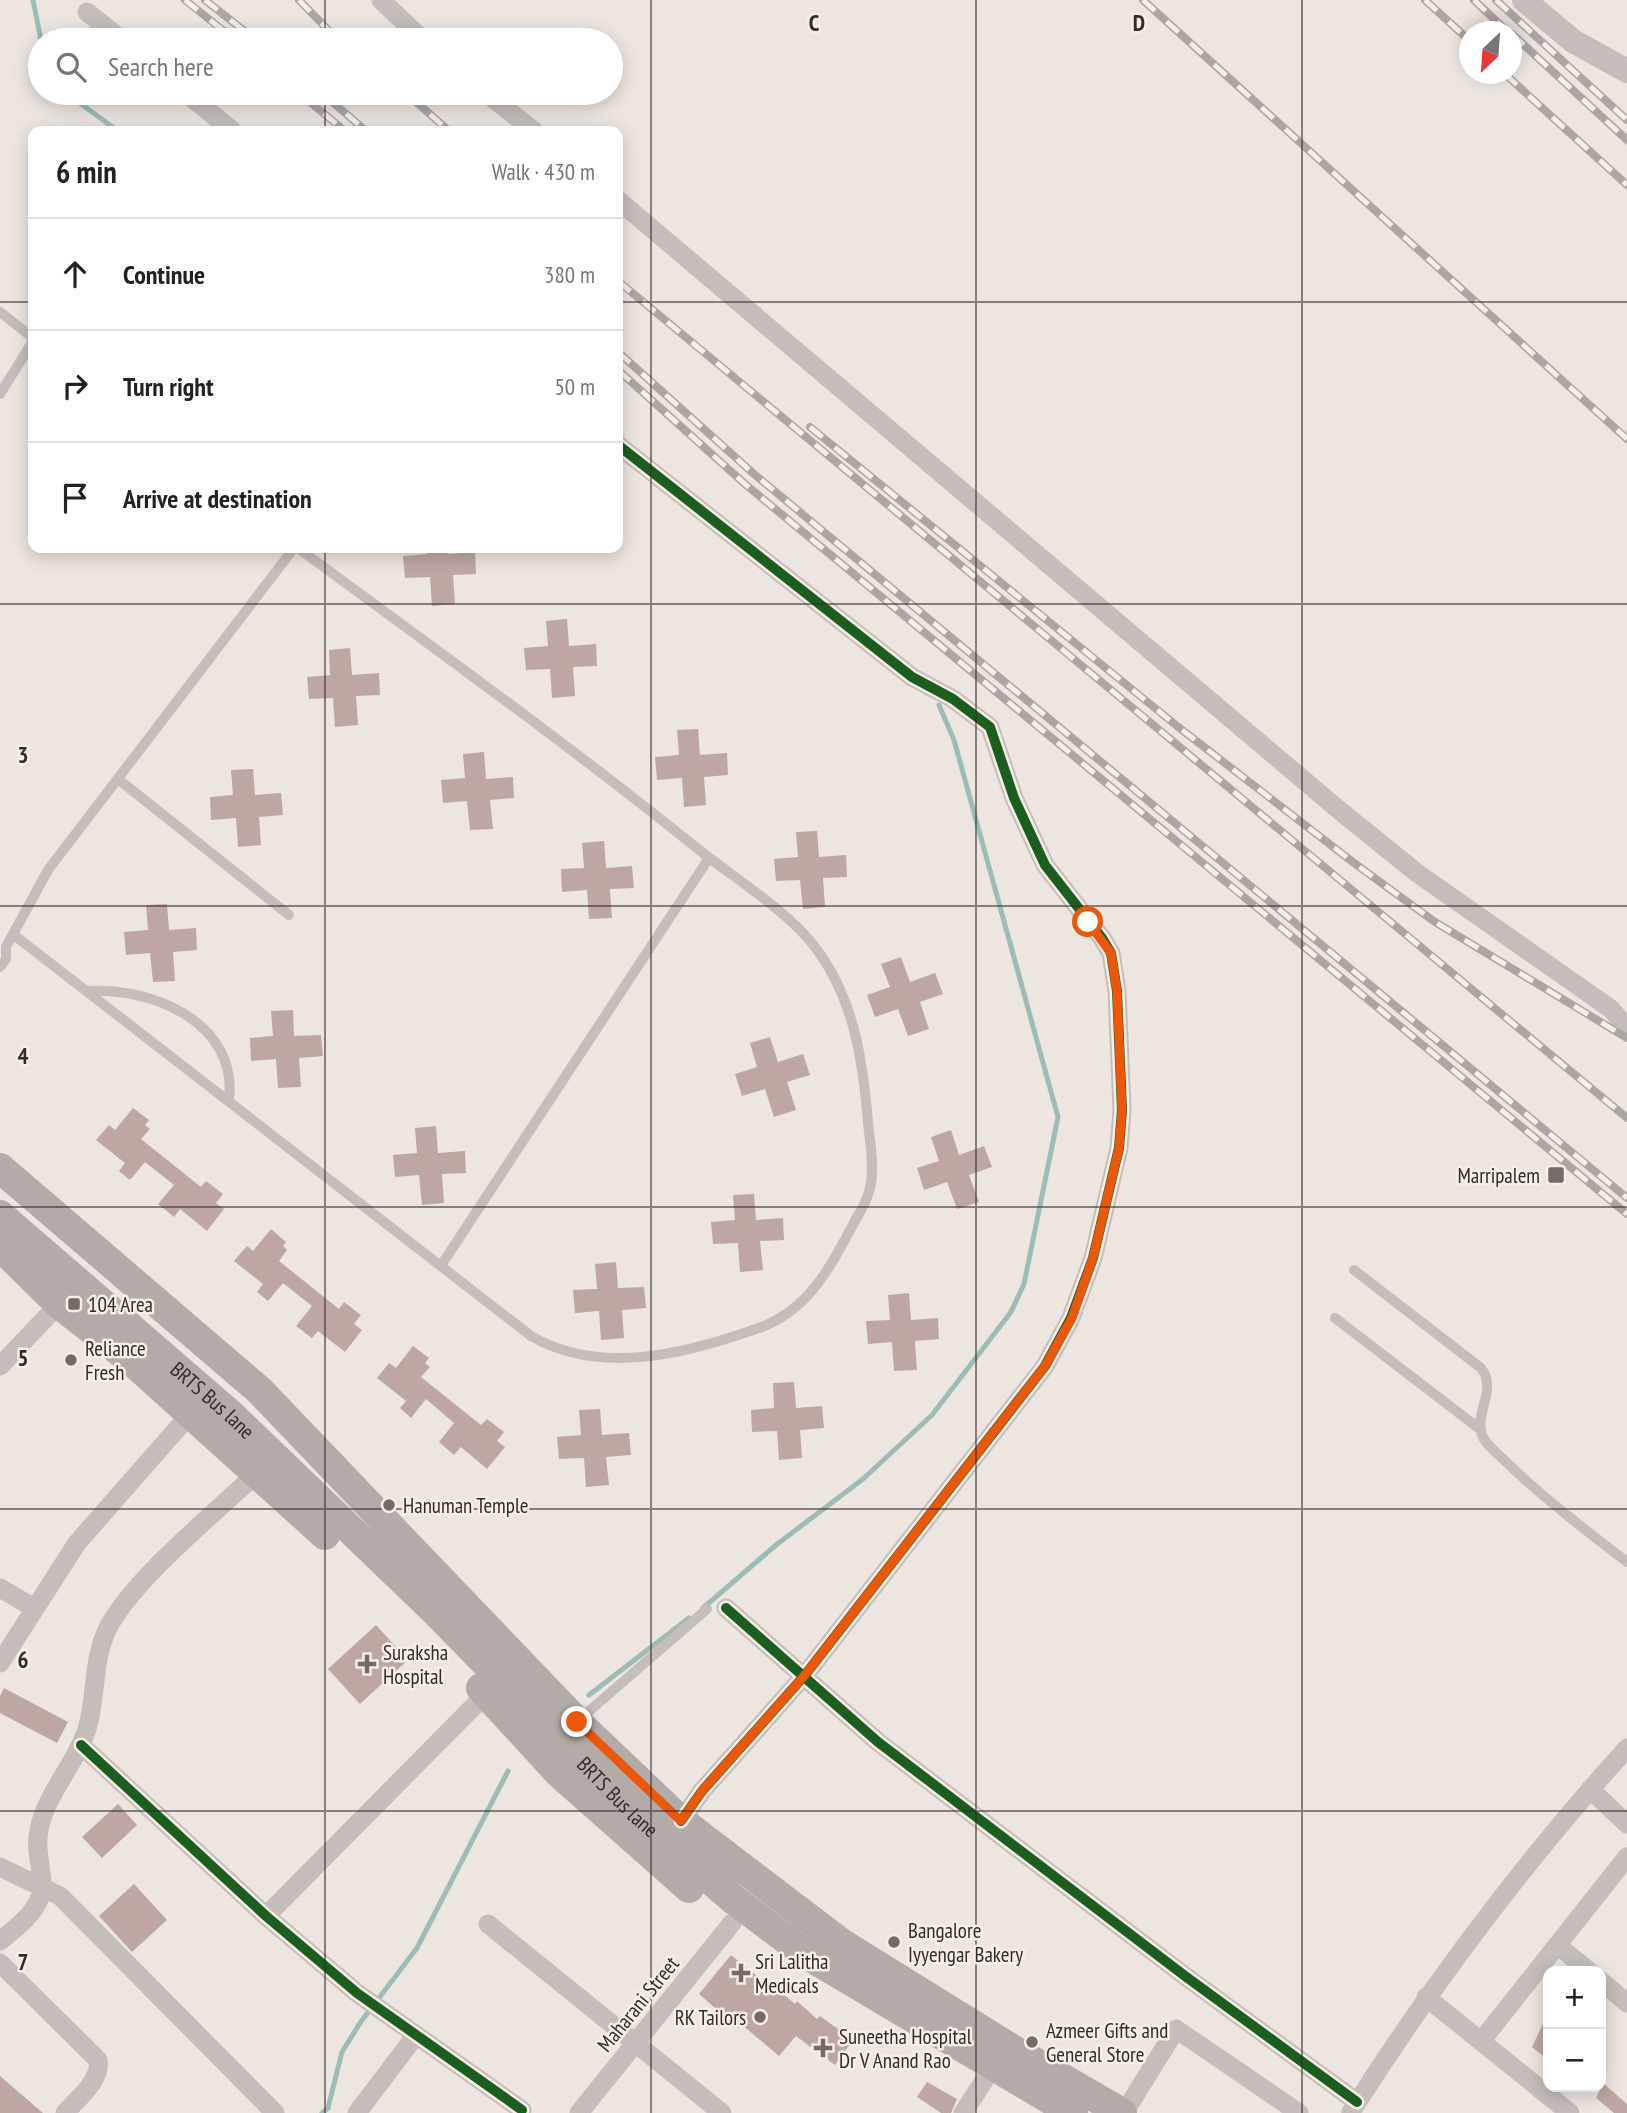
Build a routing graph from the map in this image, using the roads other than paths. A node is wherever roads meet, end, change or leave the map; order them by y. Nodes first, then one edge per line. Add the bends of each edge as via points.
1 (381, 0) edge
2 (1524, 0) edge
3 (88, 12) dead end
4 (107, 28) edge
5 (410, 28) edge
6 (1627, 71) edge
7 (201, 105) edge
8 (501, 105) edge
9 (227, 126) edge
10 (528, 126) edge
11 (623, 204) edge
12 (0, 312) edge
13 (28, 335) edge
14 (28, 347) edge
15 (0, 394) edge
16 (623, 449) edge
17 (292, 553) edge
18 (303, 553) edge
19 (118, 779) junction
20 (709, 858) junction
21 (289, 915) dead end
22 (14, 935) junction
23 (3, 948) edge
24 (0, 967) edge
25 (87, 991) junction
26 (1627, 1028) edge
27 (229, 1100) junction
28 (0, 1168) edge
29 (0, 1215) edge
30 (0, 1246) edge
31 (442, 1264) junction
32 (1354, 1270) dead end
33 (59, 1304) junction
34 (1335, 1318) dead end
35 (0, 1366) edge
36 (191, 1413) junction
37 (1481, 1430) junction
38 (257, 1473) junction
39 (1627, 1562) edge
40 (0, 1588) edge
41 (34, 1608) junction
42 (717, 1609) joint
43 (0, 1663) edge
44 (805, 1675) junction
45 (486, 1694) junction
46 (577, 1722) junction
47 (81, 1745) junction
48 (1627, 1748) edge
49 (1590, 1789) junction
50 (681, 1821) junction
51 (1627, 1824) edge
52 (1627, 1857) edge
53 (0, 1867) edge
54 (43, 1886) junction
55 (266, 1916) junction
56 (732, 1923) junction
57 (488, 1924) dead end
58 (0, 1941) edge
59 (1557, 1945) junction
60 (0, 1963) edge
61 (1583, 1966) edge
62 (1606, 1985) edge
63 (1426, 1997) junction
64 (1627, 2003) edge
65 (927, 2012) junction
66 (416, 2035) junction
67 (1482, 2040) junction
68 (636, 2042) junction
69 (984, 2081) junction
70 (1354, 2107) edge
71 (523, 2112) edge
72 (65, 2113) edge
73 (275, 2113) edge
74 (357, 2113) edge
75 (579, 2113) edge
76 (722, 2113) edge
77 (963, 2113) edge
78 (1039, 2113) edge
79 (1073, 2113) edge
80 (1123, 2113) edge
81 (1299, 2113) edge
82 (1570, 2113) edge

1 - 5 street
2 - 6 street via 1573,41
3 - 4 street
7 - 9 street
8 - 10 street
11 - 26 street via 1339,810 1417,873 1611,1009
12 - 13 lane
14 - 15 lane
16 - 44 street via 912,677 962,704 989,727 1014,798 1045,865 1111,953 1117,991 1119,1148 1093,1258 1072,1318 1045,1366
17 - 19 lane
18 - 20 lane
19 - 21 lane
19 - 22 lane via 48,870
20 - 31 lane
20 - 31 lane via 812,942 828,964 860,1045 871,1184 819,1286 802,1303 759,1329 659,1356 603,1358 572,1354 531,1336
22 - 23 lane
22 - 25 lane
23 - 24 lane via 6,959
25 - 27 lane
25 - 27 lane via 130,991 198,1021 229,1068
27 - 31 lane
28 - 46 main road via 260,1390
29 - 65 main road, BRTS Bus lane via 230,1414 436,1612 634,1814 806,1954
30 - 33 main road
32 - 37 lane via 1481,1368 1488,1386
33 - 35 street
33 - 36 main road
34 - 37 lane
36 - 38 main road
36 - 41 street via 78,1543
37 - 39 lane via 1486,1441 1545,1499
38 - 45 main road via 373,1578
38 - 47 street via 120,1607 97,1655 88,1727
40 - 41 street
41 - 43 street
42 - 44 street
42 - 46 lane
44 - 50 street
44 - 70 street via 897,1756
45 - 55 street
45 - 56 main road via 559,1773
46 - 50 main road
47 - 54 street via 43,1817 37,1851
47 - 55 street
48 - 49 street
49 - 51 street
49 - 63 street
50 - 65 main road
52 - 59 street
53 - 54 street
54 - 58 street via 24,1921
54 - 73 street via 60,1896
55 - 66 street via 357,1993
56 - 68 street, Maharani Street
56 - 69 main road via 824,1986
57 - 68 street
59 - 61 street
59 - 67 street
60 - 72 street via 98,2060 95,2078
62 - 64 street
63 - 67 street
63 - 70 street
65 - 79 main road, BRTS Bus lane
65 - 80 main road
66 - 71 street
66 - 74 street
67 - 82 street
68 - 75 street, Maharani Street
68 - 76 street
69 - 77 street
69 - 78 main road
80 - 81 street via 1176,2029

